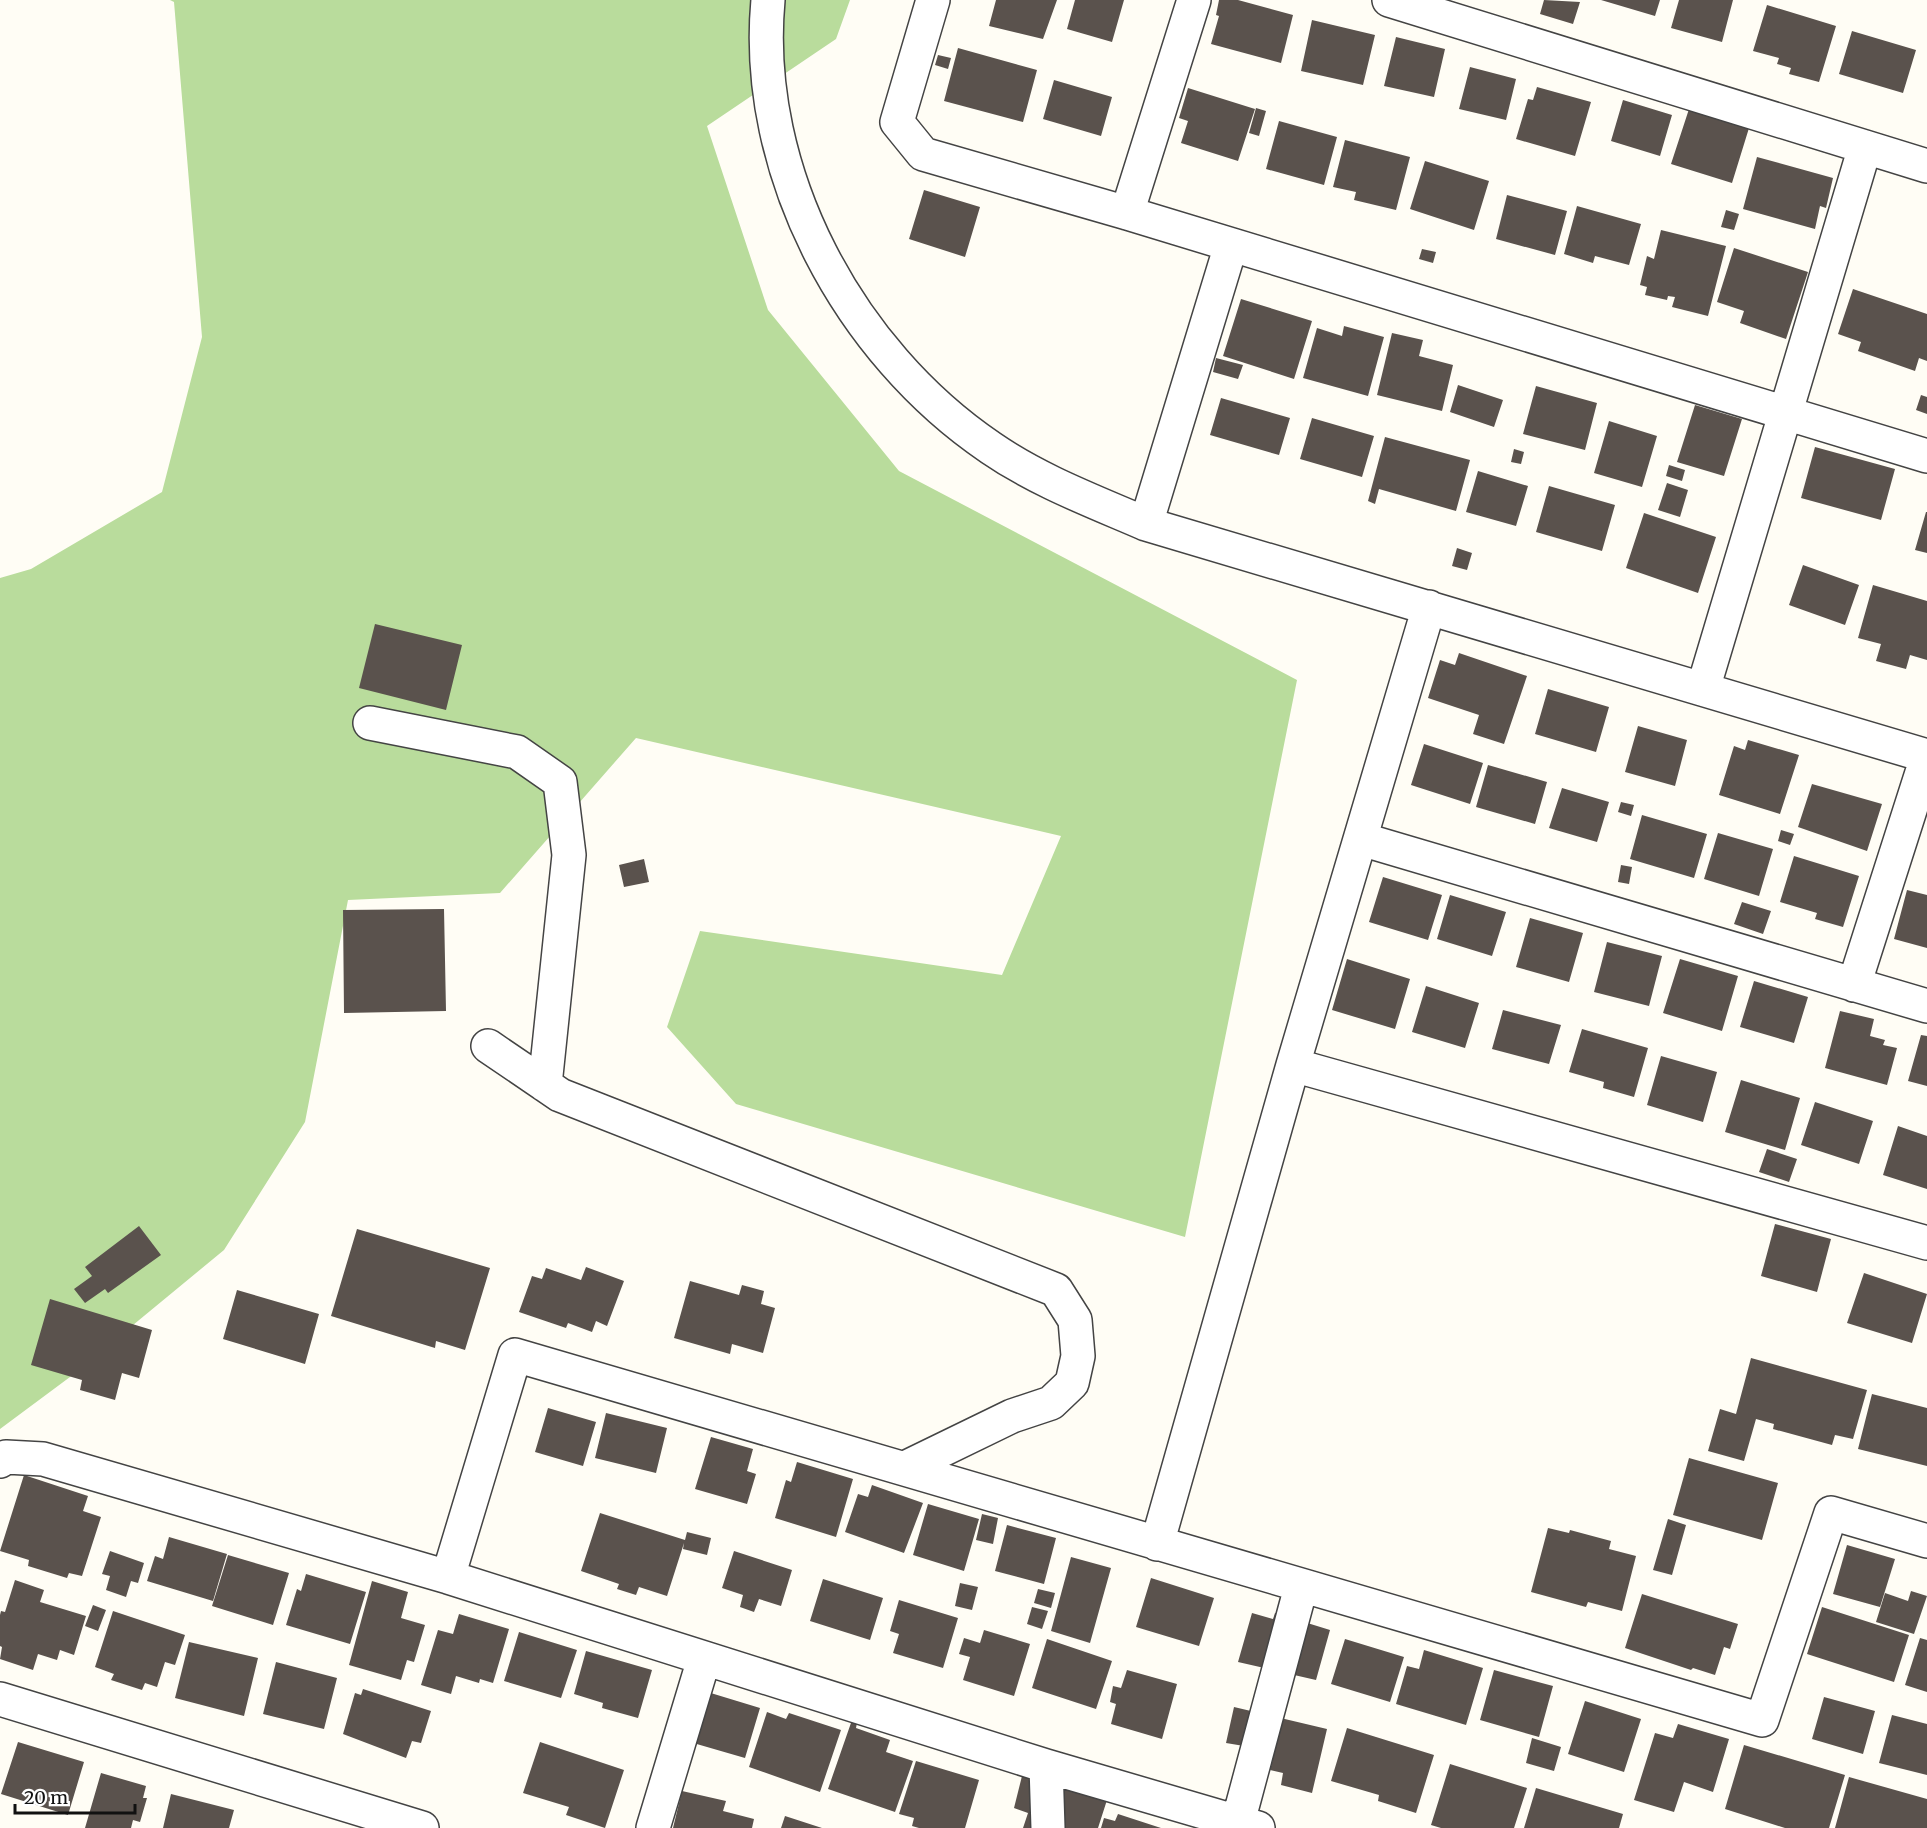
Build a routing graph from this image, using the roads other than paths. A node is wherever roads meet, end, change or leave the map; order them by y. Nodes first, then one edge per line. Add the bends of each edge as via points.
1 (768, 0) edge
2 (933, 0) edge
3 (1194, 0) edge
4 (1389, 0) edge
5 (1865, 147) junction
6 (1927, 166) edge
7 (1127, 213) junction
8 (1231, 245) junction
9 (1786, 411) junction
10 (1927, 456) edge
11 (1146, 524) junction
12 (1429, 607) junction
13 (1702, 689) junction
14 (370, 723) dead end
15 (1927, 756) edge
16 (1360, 839) junction
17 (1854, 985) junction
18 (1927, 1006) edge
19 (488, 1046) dead end
20 (1293, 1065) junction
21 (545, 1085) junction
22 (1927, 1243) edge
23 (0, 1461) edge
24 (905, 1468) junction
25 (1927, 1541) edge
26 (1157, 1544) junction
27 (448, 1577) junction
28 (1301, 1587) junction
29 (704, 1659) junction
30 (0, 1699) edge
31 (1046, 1766) junction
32 (1248, 1825) edge
33 (422, 1828) edge
34 (653, 1828) edge
35 (1048, 1828) edge

1 - 11 street via 767,66 774,129 810,234 836,283 888,353 945,413 990,448 1036,476
2 - 7 street via 897,123 923,154
3 - 7 street
4 - 5 street
5 - 6 street
5 - 9 street
7 - 8 street
8 - 9 street
8 - 11 street
9 - 10 street
9 - 13 street
11 - 12 street
12 - 13 street
12 - 16 street
13 - 15 street
14 - 21 street via 517,752 560,782 569,855
15 - 17 street
16 - 17 street
16 - 20 street
17 - 18 street
19 - 21 street
20 - 22 street
20 - 26 street
21 - 24 street via 560,1095 1056,1290 1075,1320 1078,1356 1072,1383 1051,1403 1012,1416
23 - 27 street via 6,1457 43,1459
24 - 26 street
24 - 27 street via 514,1355
25 - 28 street via 1831,1513 1762,1720
26 - 28 street
27 - 29 street
28 - 32 street
29 - 31 street
29 - 34 street
30 - 33 street
31 - 32 street
31 - 35 street

